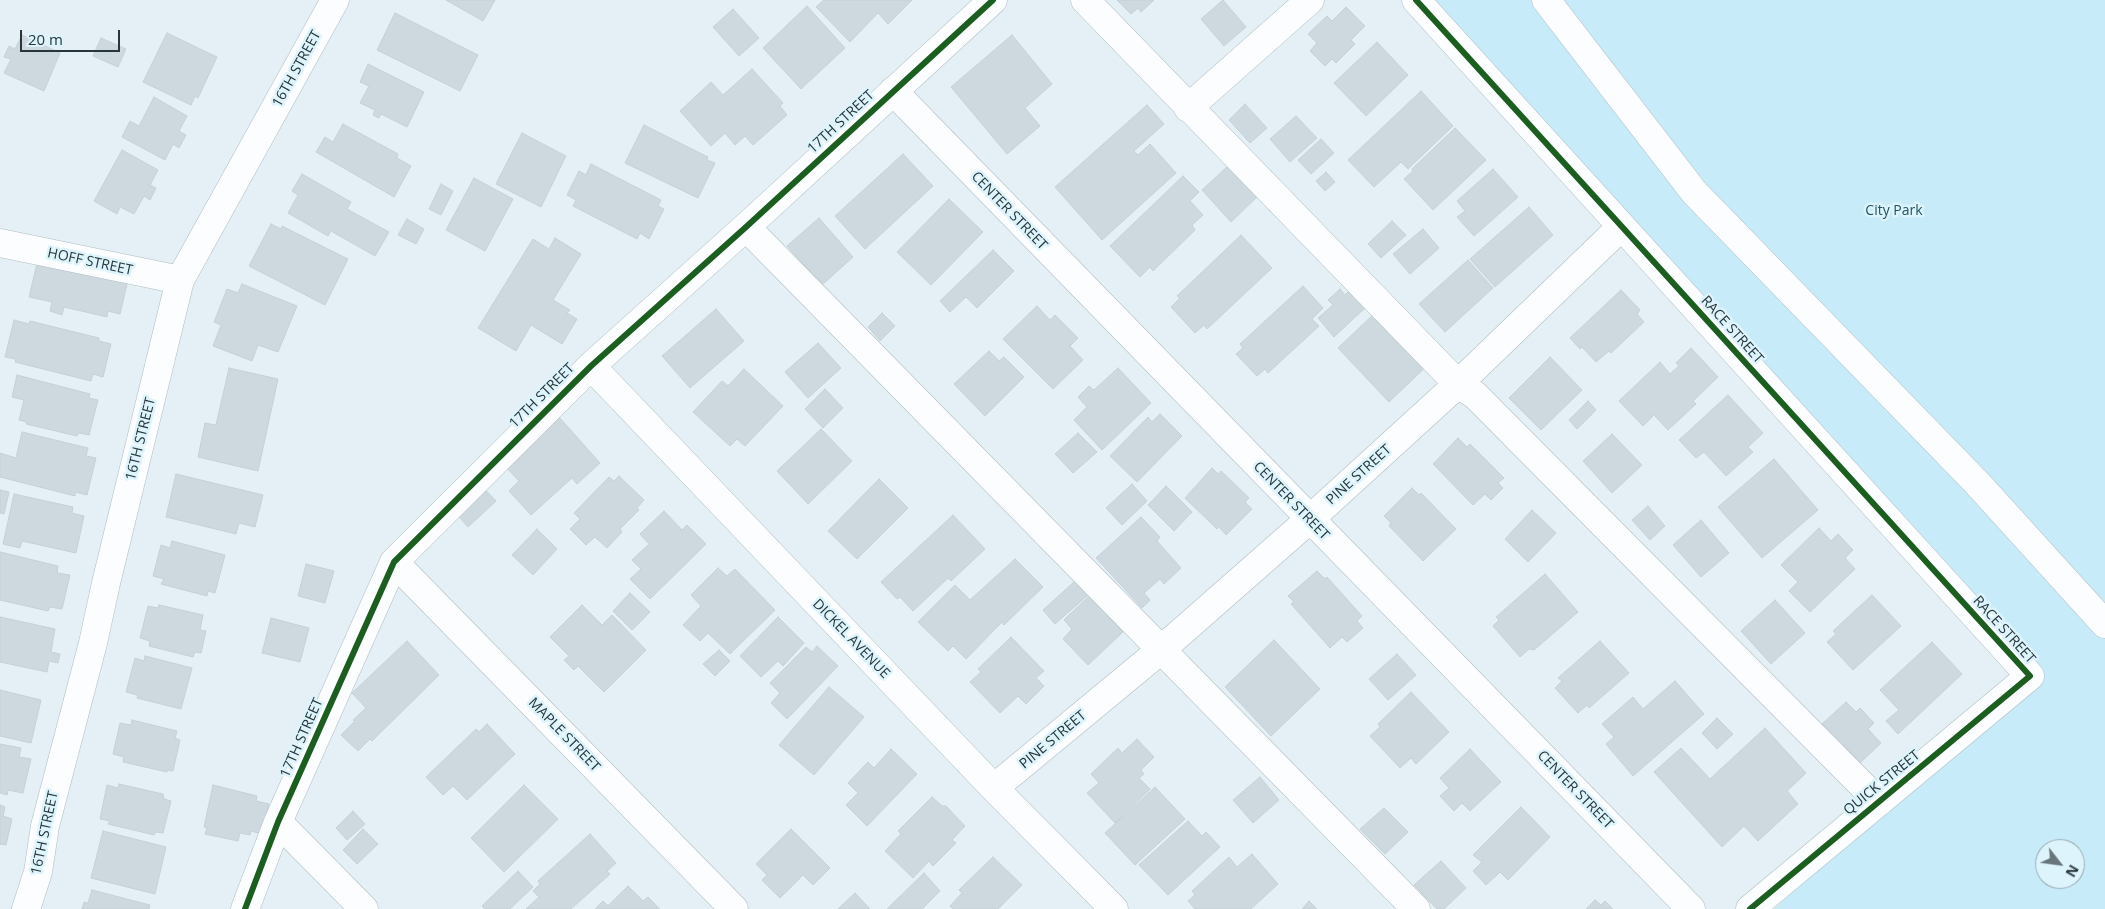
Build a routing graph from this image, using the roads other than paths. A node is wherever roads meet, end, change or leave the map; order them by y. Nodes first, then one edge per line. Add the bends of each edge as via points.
1 (335, 0) edge
2 (994, 0) edge
3 (1085, 0) edge
4 (1310, 0) edge
5 (1416, 0) edge
6 (1546, 0) edge
7 (892, 92) junction
8 (1188, 108) junction
9 (1621, 227) junction
10 (746, 228) junction
11 (0, 243) edge
12 (180, 280) junction
13 (591, 366) junction
14 (1458, 384) junction
15 (1310, 519) junction
16 (394, 562) junction
17 (2105, 624) edge
18 (1162, 649) junction
19 (2030, 676) joint
20 (994, 788) junction
21 (1879, 802) junction
22 (278, 822) junction
23 (26, 909) edge
24 (245, 909) edge
25 (364, 909) edge
26 (734, 909) edge
27 (1114, 909) edge
28 (1416, 909) edge
29 (1691, 909) edge
30 (1750, 909) edge

1 - 12 street, 16TH STREET
2 - 7 street, 17TH STREET
3 - 8 street
4 - 8 street
5 - 9 street, RACE STREET
6 - 17 street via 1694,192 1977,483
7 - 10 street, 17TH STREET
7 - 15 street, CENTER STREET
8 - 14 street
9 - 14 street, PINE STREET
9 - 19 street, RACE STREET
10 - 13 street, 17TH STREET
10 - 18 street
11 - 12 street, HOFF STREET
12 - 23 street, 16TH STREET via 93,643 45,826 38,872
13 - 16 street, 17TH STREET
13 - 20 street, DICKEL AVENUE
14 - 15 street, PINE STREET
14 - 21 street via 1475,395
15 - 18 street, PINE STREET
15 - 29 street, CENTER STREET
16 - 22 street, 17TH STREET
16 - 26 street, MAPLE STREET
18 - 20 street, PINE STREET
18 - 28 street
19 - 21 street, QUICK STREET
20 - 27 street, DICKEL AVENUE
21 - 30 street, QUICK STREET
22 - 24 street, 17TH STREET
22 - 25 street

